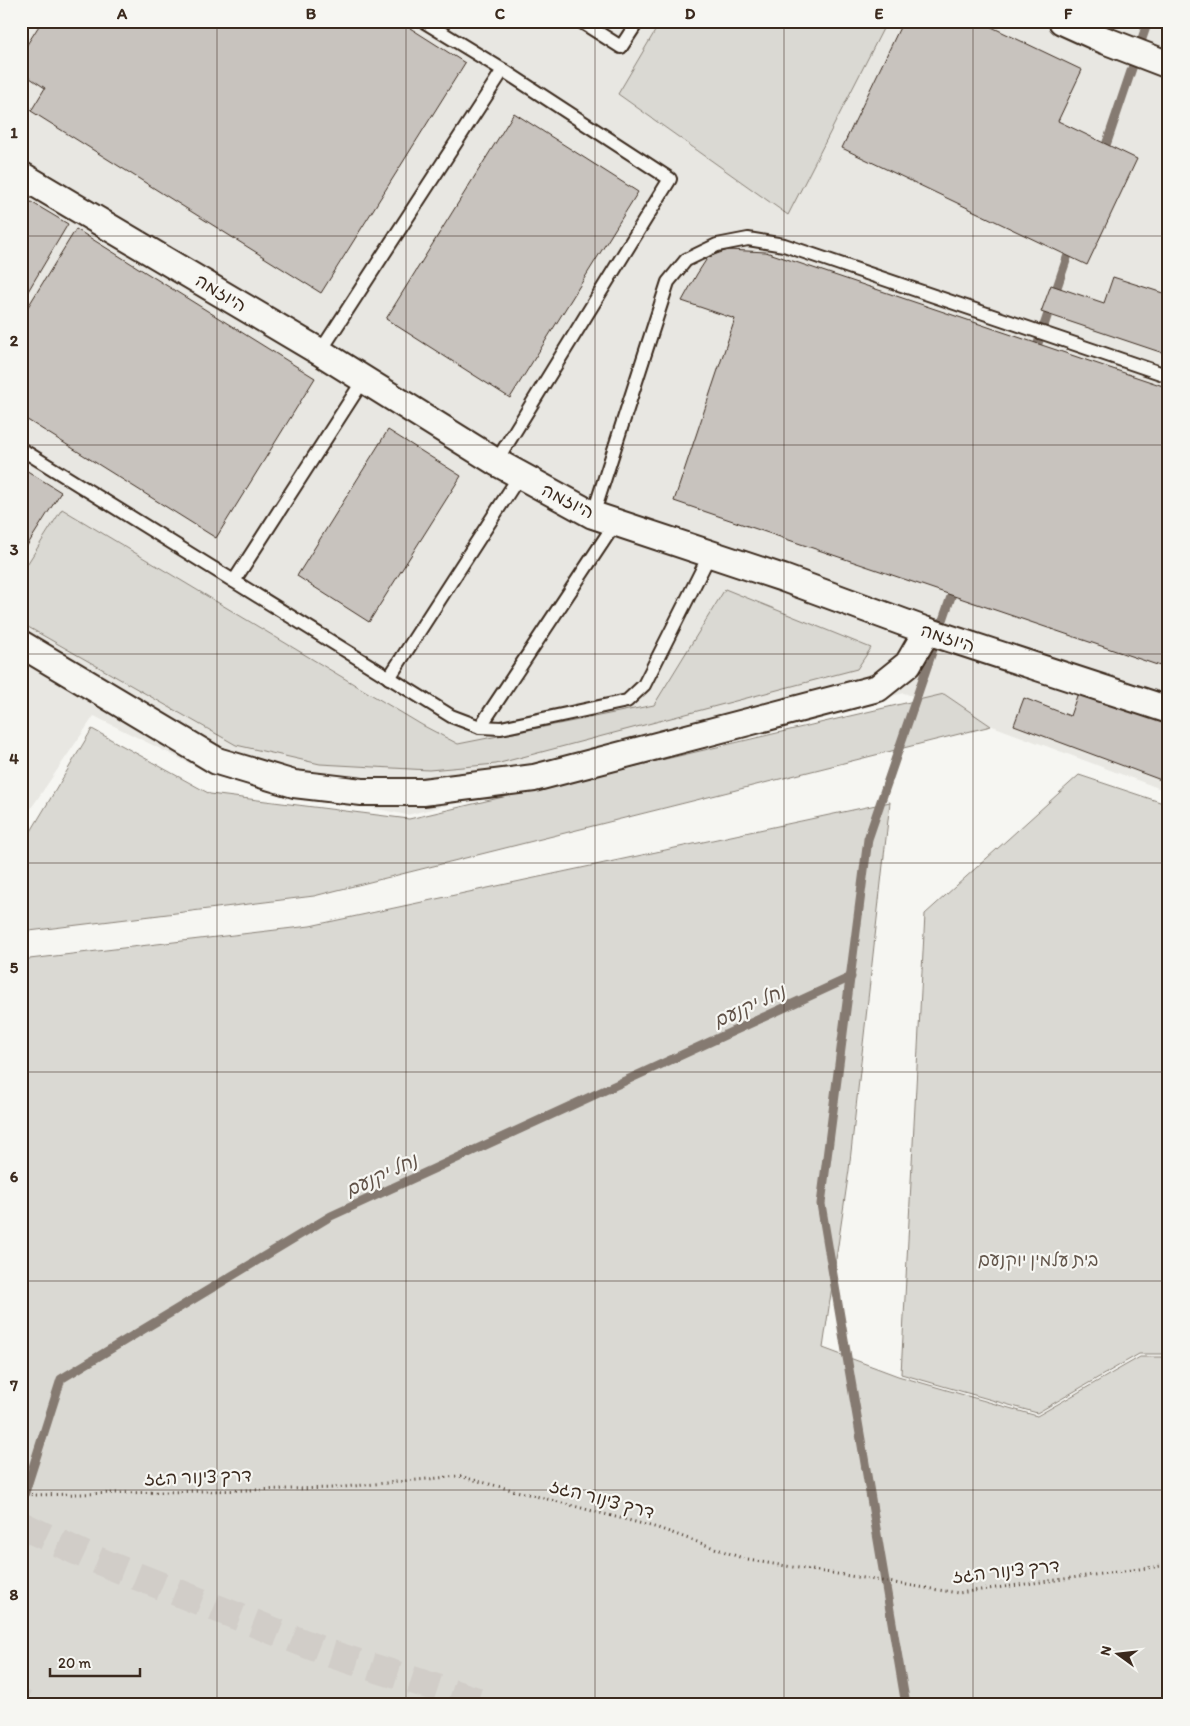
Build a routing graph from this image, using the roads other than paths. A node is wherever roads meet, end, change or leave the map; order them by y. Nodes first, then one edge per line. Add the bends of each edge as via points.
1 (423, 21) edge
2 (580, 21) edge
3 (638, 21) edge
4 (1062, 21) edge
5 (1169, 65) edge
6 (503, 70) junction
7 (21, 175) edge
8 (320, 352) junction
9 (1169, 376) edge
10 (364, 379) junction
11 (21, 449) edge
12 (496, 462) junction
13 (520, 475) junction
14 (604, 519) junction
15 (710, 554) junction
16 (234, 581) junction
17 (927, 631) junction
18 (21, 644) edge
19 (389, 678) junction
20 (1169, 710) edge
21 (480, 728) junction

1 - 6 lane
2 - 3 lane via 621,47
4 - 5 street
6 - 8 lane
6 - 12 lane via 670,179
7 - 8 street, היוזמה
8 - 10 street, היוזמה
9 - 14 lane via 784,245 748,238 717,245 686,260 668,282
10 - 12 street, היוזמה
10 - 16 lane
11 - 16 lane
12 - 13 street, היוזמה
13 - 14 street, היוזמה
13 - 19 lane
14 - 15 street, היוזמה
14 - 21 lane
15 - 17 street, היוזמה
15 - 21 lane via 644,685 627,701 500,728
16 - 19 lane
17 - 18 street via 908,664 878,688 534,778 423,792 362,792 294,784 216,761
17 - 20 street, היוזמה
19 - 21 lane via 451,716

